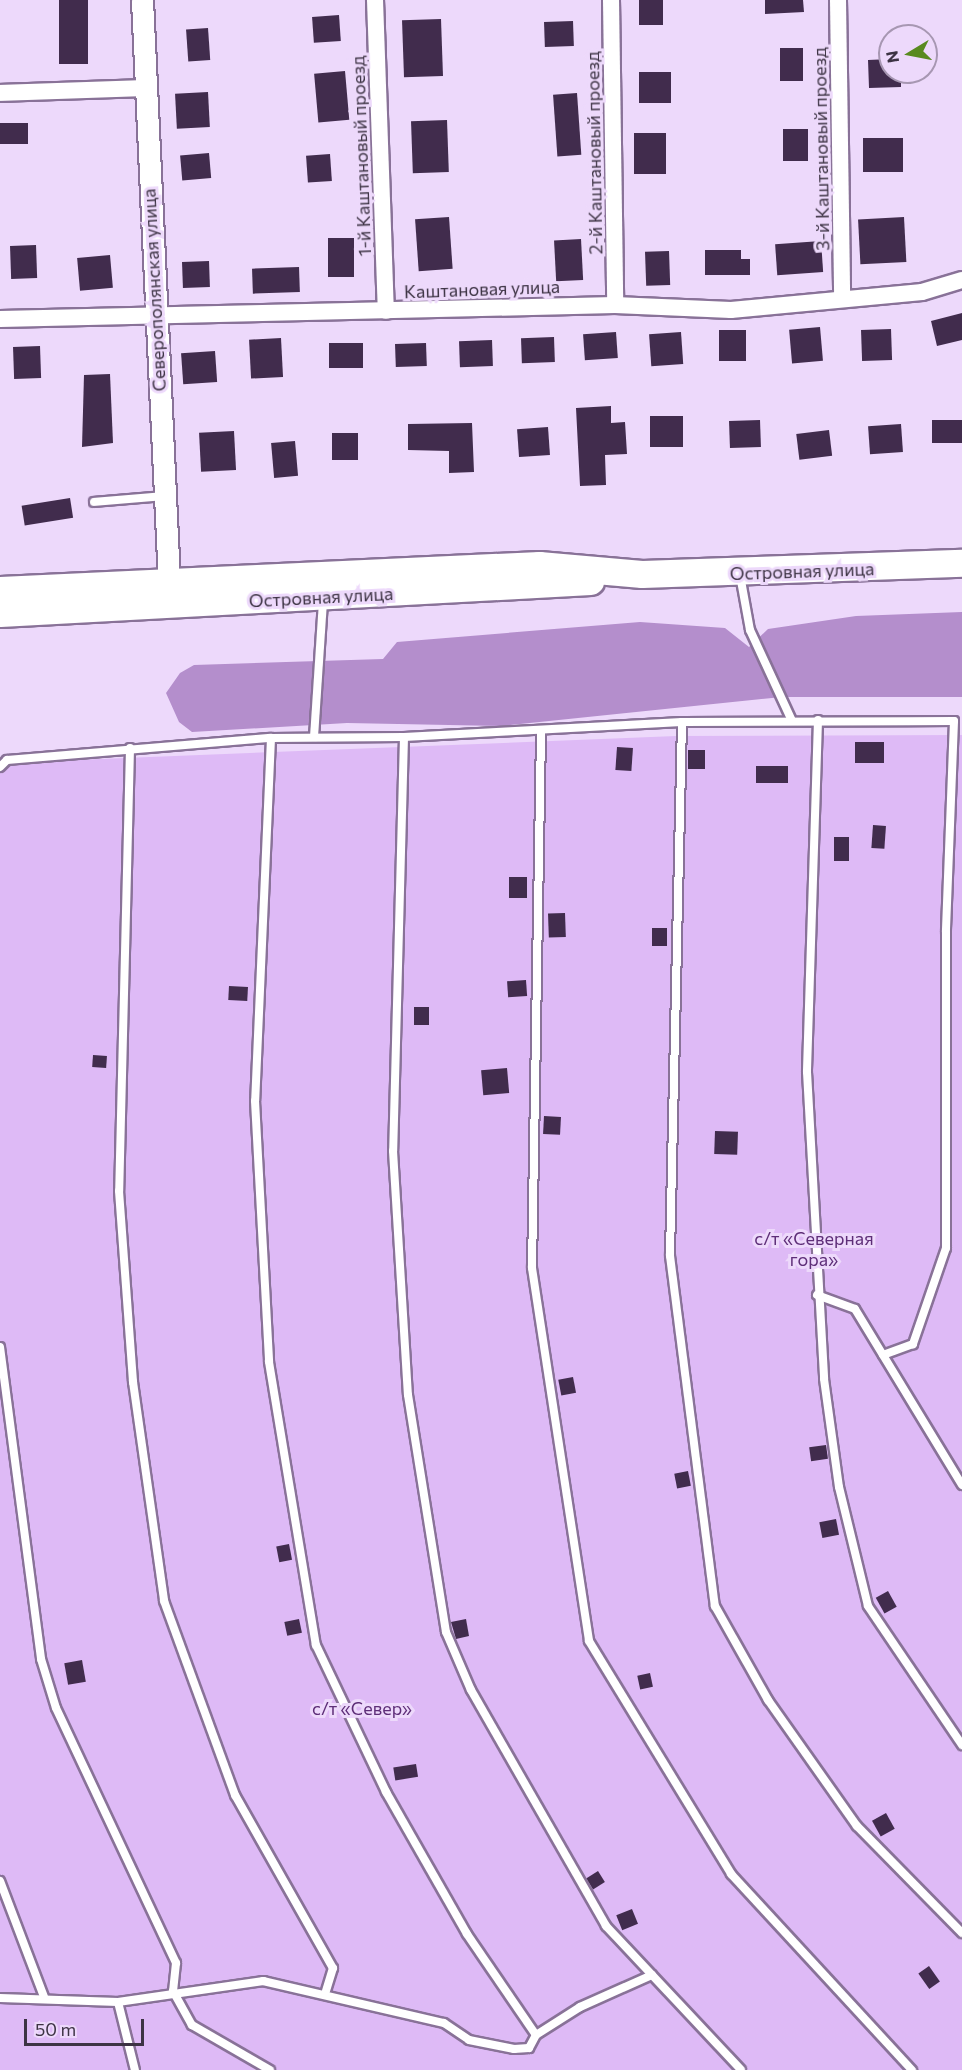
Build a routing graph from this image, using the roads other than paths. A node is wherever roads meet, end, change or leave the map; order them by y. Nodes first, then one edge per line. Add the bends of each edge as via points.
1 (142, 0) edge
2 (375, 0) edge
3 (611, 0) edge
4 (838, 0) edge
5 (145, 88) junction
6 (0, 93) edge
7 (962, 280) edge
8 (842, 297) junction
9 (615, 305) junction
10 (386, 311) junction
11 (154, 317) junction
12 (0, 319) edge
13 (164, 496) junction
14 (94, 502) dead end
15 (962, 563) edge
16 (740, 573) junction
17 (642, 574) junction
18 (169, 581) junction
19 (0, 584) edge
20 (0, 591) edge
21 (322, 596) junction
22 (37, 599) junction
23 (0, 613) edge
24 (0, 619) edge
25 (818, 720) junction
26 (792, 721) junction
27 (682, 722) junction
28 (541, 732) junction
29 (314, 737) junction
30 (404, 737) junction
31 (271, 738) junction
32 (130, 748) junction
33 (0, 767) edge
34 (817, 1295) junction
35 (0, 1347) edge
36 (883, 1355) junction
37 (962, 1485) edge
38 (962, 1745) edge
39 (0, 1881) edge
40 (962, 1933) edge
41 (652, 1975) junction
42 (173, 1991) junction
43 (326, 1991) junction
44 (44, 1996) junction
45 (0, 1998) edge
46 (118, 2002) junction
47 (536, 2035) junction
48 (135, 2070) edge
49 (270, 2070) edge
50 (741, 2070) edge
51 (912, 2070) edge

1 - 5 street, Северополянская улица
2 - 10 street, 1-й Каштановый проезд
3 - 9 street, 2-й Каштановый проезд
4 - 8 street, 3-й Каштановый проезд
5 - 6 street
5 - 11 street, Северополянская улица
7 - 8 street, Каштановая улица via 922,292
8 - 9 street, Каштановая улица via 731,310
9 - 10 street, Каштановая улица
10 - 11 street, Каштановая улица
11 - 12 street, Каштановая улица
11 - 13 street, Северополянская улица
13 - 14 lane
13 - 18 street, Северополянская улица
15 - 16 main road, Островная улица
16 - 17 main road, Островная улица
16 - 26 lane via 750,630
17 - 18 main road, Островная улица via 539,565
17 - 21 main road, Островная улица via 539,587
18 - 22 main road, Островная улица
19 - 22 main road
20 - 22 main road, Островная улица
21 - 22 main road, Островная улица
21 - 29 lane
22 - 23 main road, Островная улица
22 - 24 main road
25 - 26 lane
25 - 34 lane via 807,1072
25 - 36 lane via 954,721 946,932 946,1248 913,1344
26 - 27 lane
27 - 28 lane
27 - 40 lane via 670,1256 715,1606 768,1700 857,1826
28 - 30 lane
28 - 51 lane via 532,1268 589,1641 731,1874
29 - 30 lane
29 - 31 lane
30 - 41 lane via 393,1151 408,1395 446,1632 471,1690 606,1926
31 - 32 lane
31 - 47 lane via 255,1101 269,1362 316,1645 392,1802 467,1934
32 - 33 lane via 7,760
32 - 43 lane via 119,1191 134,1382 164,1601 235,1795 333,1968
34 - 36 lane via 855,1309
34 - 38 lane via 824,1379 856,1572 868,1606
35 - 42 lane via 41,1659 56,1708 176,1963
36 - 37 lane
39 - 44 lane
41 - 47 lane via 580,2007
41 - 50 lane
42 - 43 lane via 263,1981
42 - 46 lane
42 - 49 lane via 192,2025
43 - 47 lane via 444,2023 470,2040 529,2048
44 - 45 lane
44 - 46 lane
46 - 48 lane

